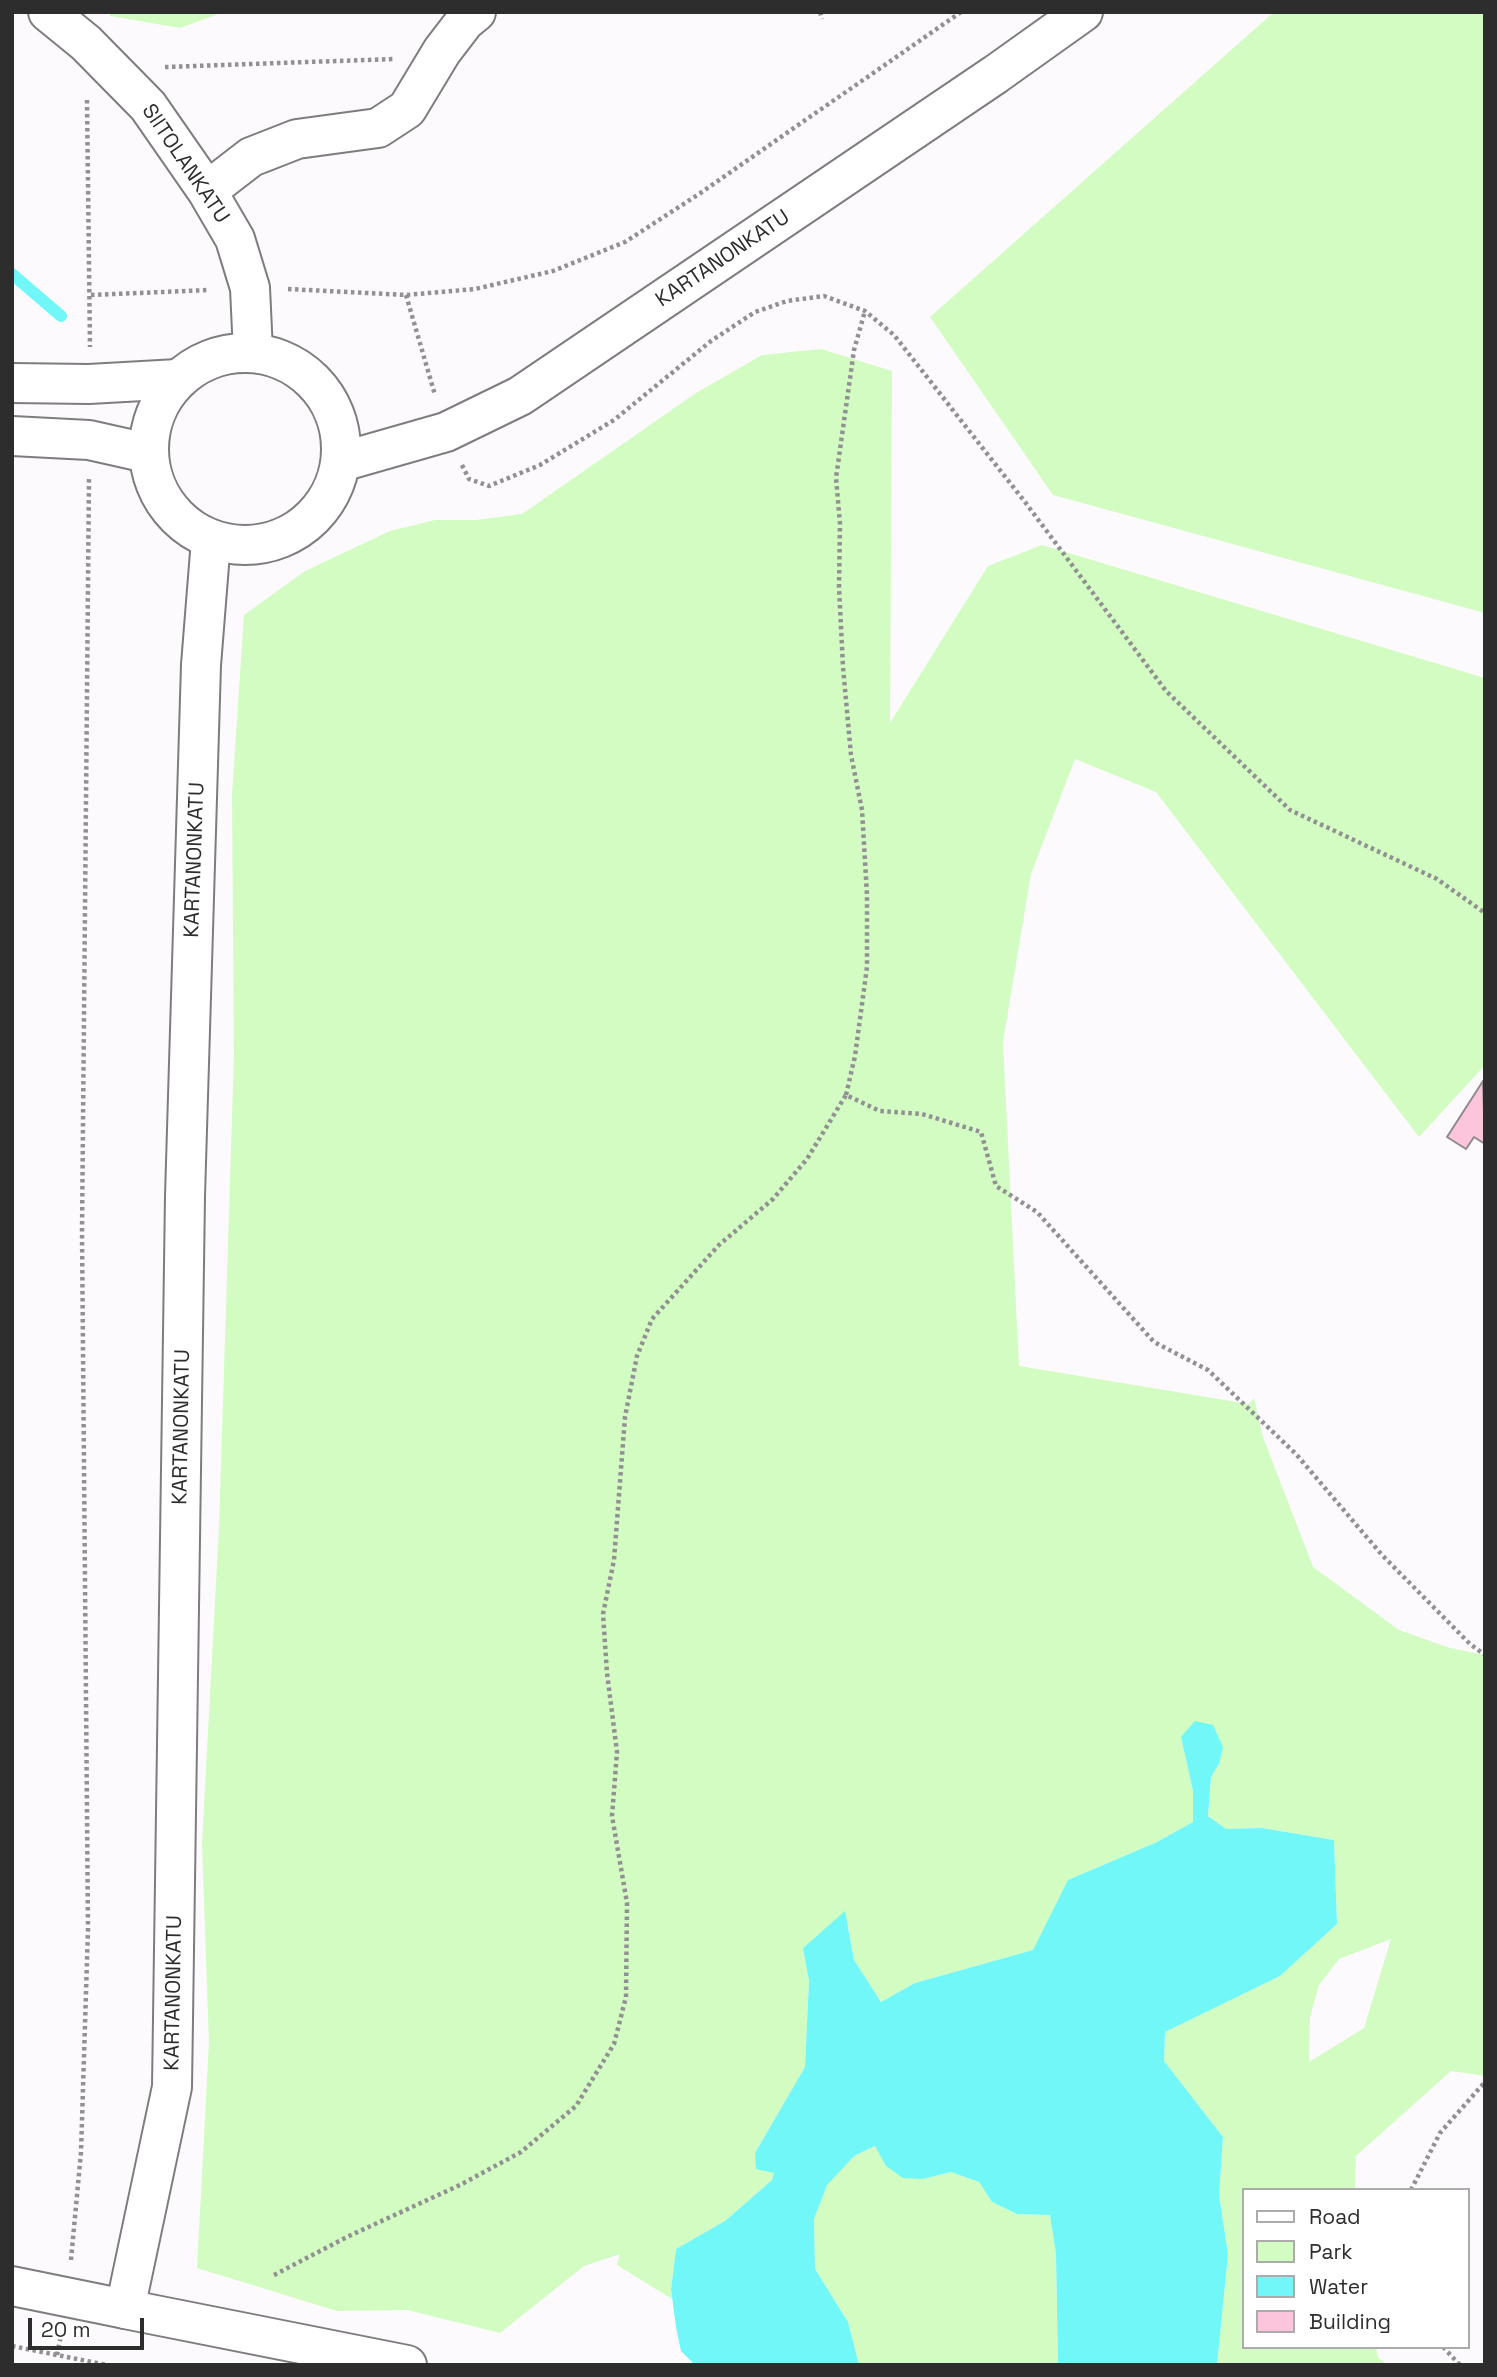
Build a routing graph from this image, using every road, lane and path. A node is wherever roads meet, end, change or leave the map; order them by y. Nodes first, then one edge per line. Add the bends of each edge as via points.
1 (48, 12) edge
2 (476, 12) edge
3 (820, 12) edge
4 (961, 12) edge
5 (1083, 12) edge
6 (822, 19) dead end
7 (95, 42) edge
8 (439, 58) junction
9 (207, 191) junction
10 (250, 288) junction
11 (91, 295) junction
12 (865, 311) junction
13 (253, 352) junction
14 (178, 379) junction
15 (12, 383) edge
16 (89, 384) junction
17 (12, 436) edge
18 (89, 440) junction
19 (148, 453) junction
20 (341, 462) junction
21 (489, 486) dead end
22 (211, 540) junction
23 (1485, 913) edge
24 (846, 1095) junction
25 (1485, 1655) edge
26 (1485, 2082) edge
27 (1412, 2188) edge
28 (274, 2275) dead end
29 (12, 2286) edge
30 (68, 2297) junction
31 (125, 2309) junction
32 (12, 2346) edge
33 (1445, 2349) edge
34 (57, 2355) junction
35 (107, 2365) edge
36 (407, 2365) edge
37 (1460, 2365) edge

1 - 7 main road, SIITOLANKATU
2 - 8 main road
3 - 6 path
4 - 10 path via 625,242 553,271 475,289 405,295
5 - 20 main road, KARTANONKATU via 520,396 446,432
7 - 8 path
7 - 9 main road, SIITOLANKATU via 148,106
7 - 11 path
8 - 9 main road via 407,109 378,128 297,139 251,156
9 - 10 main road, SIITOLANKATU via 236,239
10 - 11 path
10 - 13 main road, SIITOLANKATU
11 - 16 path
12 - 21 path via 824,296 755,312 711,341 614,420 540,465
12 - 23 path via 894,335 1166,691 1290,810 1437,879
12 - 24 path via 854,349 836,478 843,667 851,755 862,810 867,895 867,967
13 - 14 main road via 225,353 200,362
13 - 20 main road via 291,363 321,388 338,423
14 - 16 main road
14 - 19 main road via 155,413
15 - 16 main road
17 - 18 main road
18 - 19 main road
18 - 30 path via 82,1233 88,1929 81,2152
19 - 22 main road via 153,481 166,506 186,526
20 - 22 main road via 330,495 308,522 279,540 245,546
22 - 31 main road, KARTANONKATU via 201,665 186,1196 172,2087
24 - 25 path via 880,1111 922,1114 981,1132 996,1186 1037,1212 1154,1342 1208,1370 1287,1445 1382,1555
24 - 28 path via 807,1159 774,1199 719,1244 652,1319 637,1356 625,1417 614,1560 603,1614 617,1752 612,1816 627,1903 626,1997 614,2044 576,2106 520,2152
26 - 27 path via 1440,2133
29 - 30 main road
30 - 31 main road
30 - 34 path
31 - 36 main road
32 - 34 path
33 - 37 path
34 - 35 path

